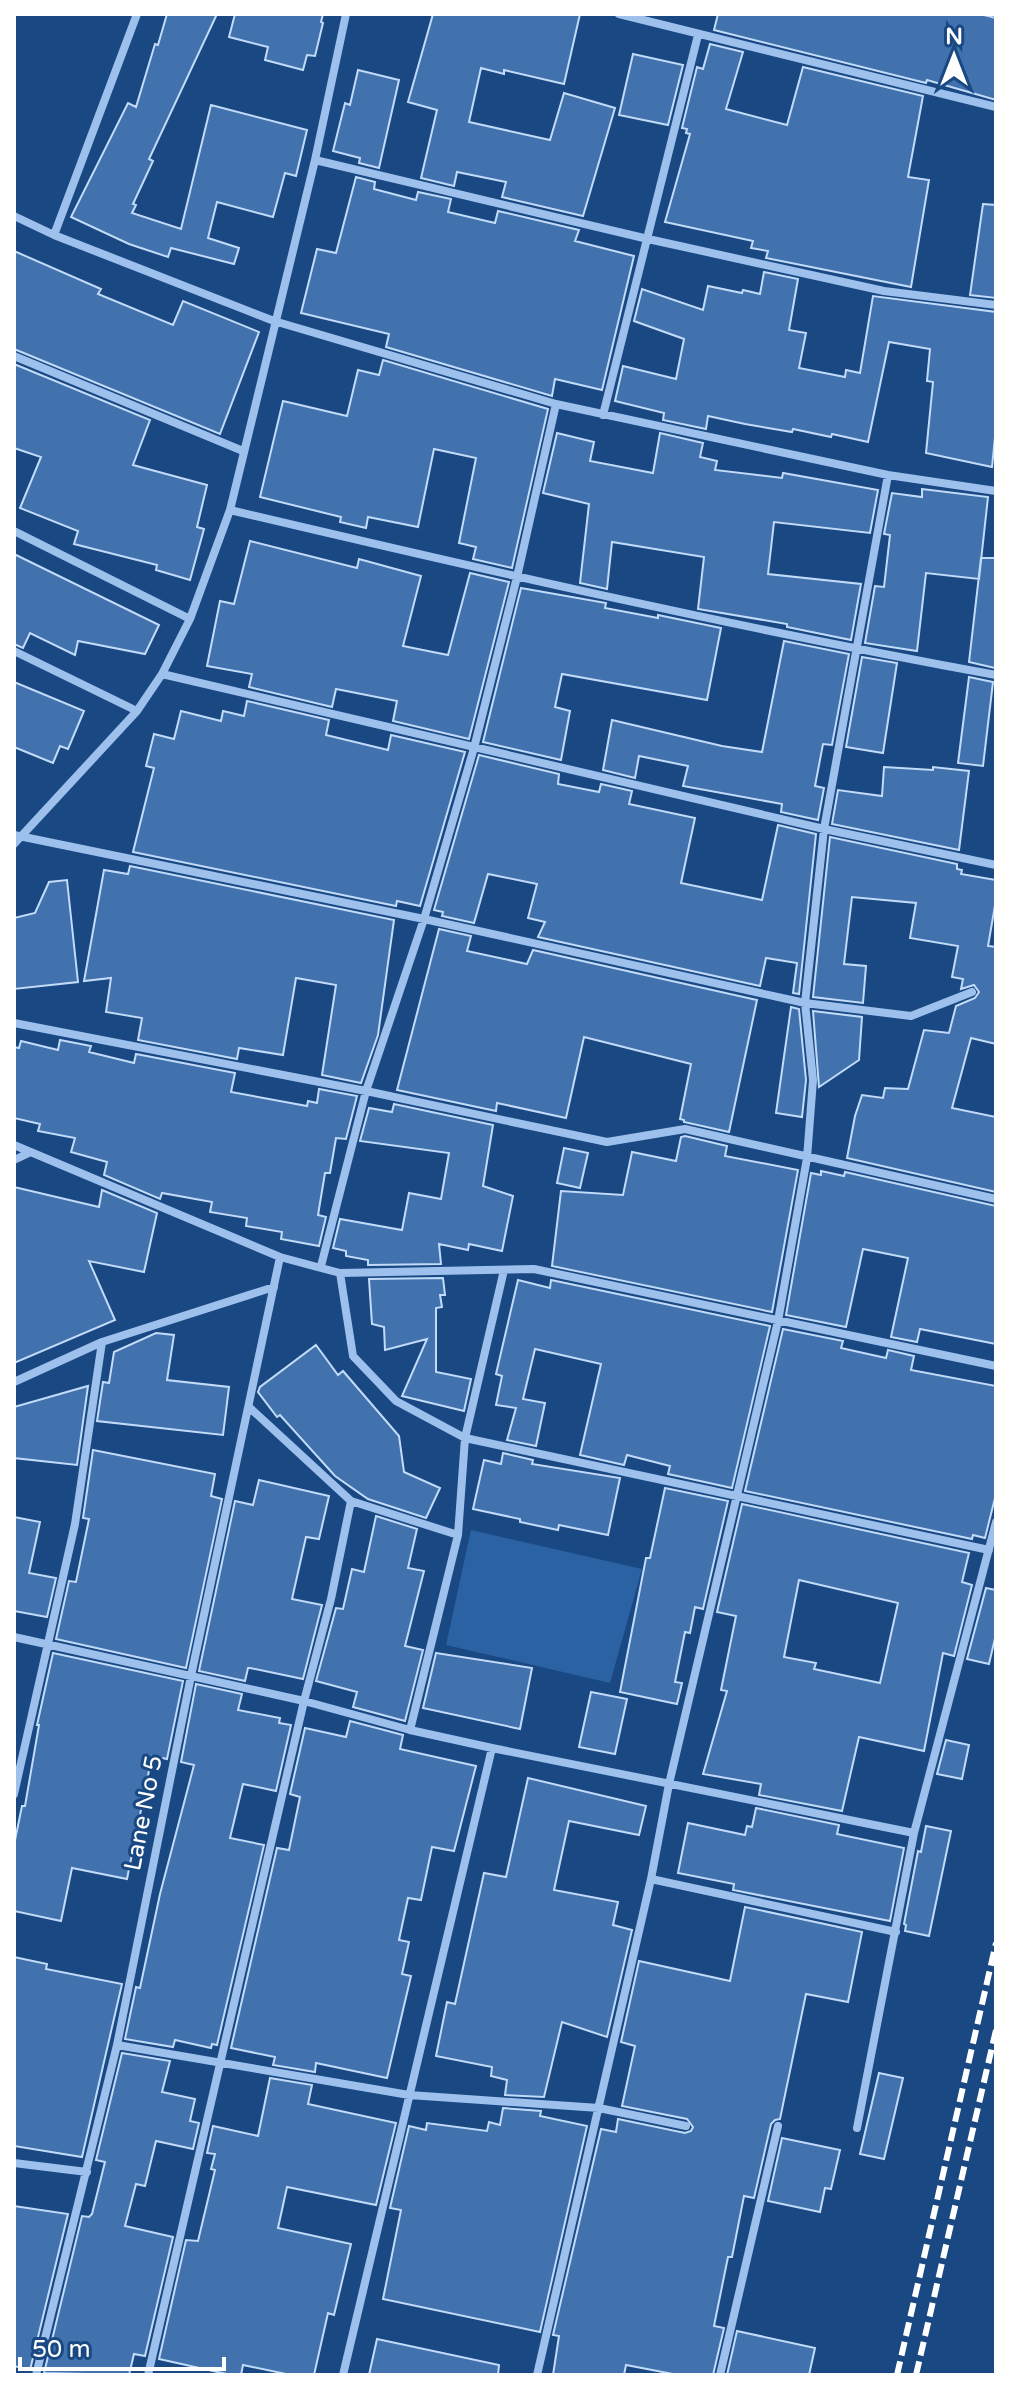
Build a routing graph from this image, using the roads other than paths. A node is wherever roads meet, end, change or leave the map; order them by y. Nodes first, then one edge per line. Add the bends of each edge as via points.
1 (137, 14) edge
2 (346, 14) edge
3 (619, 14) edge
4 (698, 35) junction
5 (996, 107) edge
6 (315, 160) junction
7 (14, 216) edge
8 (54, 235) junction
9 (648, 239) junction
10 (996, 305) edge
11 (274, 321) junction
12 (14, 356) edge
13 (556, 404) junction
14 (603, 415) junction
15 (243, 451) junction
16 (888, 475) junction
17 (996, 491) edge
18 (230, 510) junction
19 (14, 531) edge
20 (517, 577) junction
21 (190, 619) junction
22 (858, 650) junction
23 (14, 651) edge
24 (162, 674) junction
25 (996, 675) edge
26 (137, 711) junction
27 (474, 748) junction
28 (824, 829) junction
29 (16, 839) edge
30 (996, 865) edge
31 (424, 919) junction
32 (972, 992) dead end
33 (805, 1003) junction
34 (14, 1023) edge
35 (366, 1091) junction
36 (14, 1145) edge
37 (29, 1153) junction
38 (807, 1158) junction
39 (14, 1160) edge
40 (996, 1199) edge
41 (280, 1257) junction
42 (321, 1266) junction
43 (504, 1270) junction
44 (340, 1273) junction
45 (274, 1287) junction
46 (778, 1321) junction
47 (102, 1342) junction
48 (996, 1366) edge
49 (14, 1382) edge
50 (249, 1407) junction
51 (465, 1438) junction
52 (738, 1496) junction
53 (351, 1501) junction
54 (996, 1522) edge
55 (458, 1535) junction
56 (989, 1550) junction
57 (14, 1637) edge
58 (47, 1645) junction
59 (191, 1676) junction
60 (304, 1701) junction
61 (410, 1730) junction
62 (492, 1748) junction
63 (669, 1784) junction
64 (14, 1794) edge
65 (914, 1833) junction
66 (651, 1879) junction
67 (896, 1932) junction
68 (117, 2045) junction
69 (219, 2062) junction
70 (409, 2095) junction
71 (599, 2108) junction
72 (686, 2126) dead end
73 (778, 2126) dead end
74 (857, 2128) dead end
75 (14, 2163) edge
76 (87, 2172) junction
77 (36, 2375) edge
78 (148, 2375) edge
79 (343, 2375) edge
80 (537, 2375) edge
81 (720, 2375) edge

1 - 8 street
2 - 6 street
3 - 4 street
4 - 5 street
4 - 9 street
6 - 9 street
6 - 11 street
7 - 8 street
8 - 11 street
9 - 10 street via 884,291
9 - 14 street
11 - 13 street
11 - 15 street
12 - 15 street
13 - 14 street
13 - 20 street
14 - 16 street
15 - 18 street
16 - 17 street
16 - 22 street
18 - 20 street
18 - 21 street
19 - 21 street
20 - 22 street
20 - 27 street
21 - 24 street
22 - 25 street
22 - 28 street
23 - 26 street
24 - 26 street
24 - 27 street
26 - 29 street
27 - 28 street
27 - 31 street
28 - 30 street
28 - 33 street
29 - 31 street
31 - 33 street
31 - 35 street
32 - 33 street via 911,1016
33 - 38 street via 813,1080
34 - 35 street
35 - 38 street via 607,1142 685,1129
35 - 42 street
36 - 37 street
37 - 39 street
37 - 41 street
38 - 40 street
38 - 46 street
41 - 42 street
41 - 45 street, Lane No 5
42 - 44 street
43 - 44 street
43 - 46 street via 534,1269
43 - 51 street
44 - 51 street via 353,1356 396,1401
45 - 47 street
45 - 50 street, Lane No 5
46 - 48 street
46 - 52 street
47 - 49 street
47 - 58 street via 75,1524
50 - 53 street
50 - 59 street, Lane No 5
51 - 52 street
51 - 55 street
52 - 56 street
52 - 63 street
53 - 55 street
53 - 60 street
54 - 56 street
55 - 61 street
56 - 65 street
57 - 58 street
58 - 59 street
58 - 64 street
59 - 60 street
59 - 68 street, Lane No 5
60 - 61 street
60 - 69 street
61 - 62 street
62 - 63 street
62 - 70 street
63 - 65 street
63 - 66 street
65 - 67 street
66 - 67 street
66 - 71 street
67 - 74 street
68 - 69 street
68 - 76 street, Lane No 5
69 - 70 street
69 - 78 street
70 - 71 street
70 - 79 street
71 - 72 street
71 - 80 street
73 - 81 street
75 - 76 street
76 - 77 street, Lane No 5

